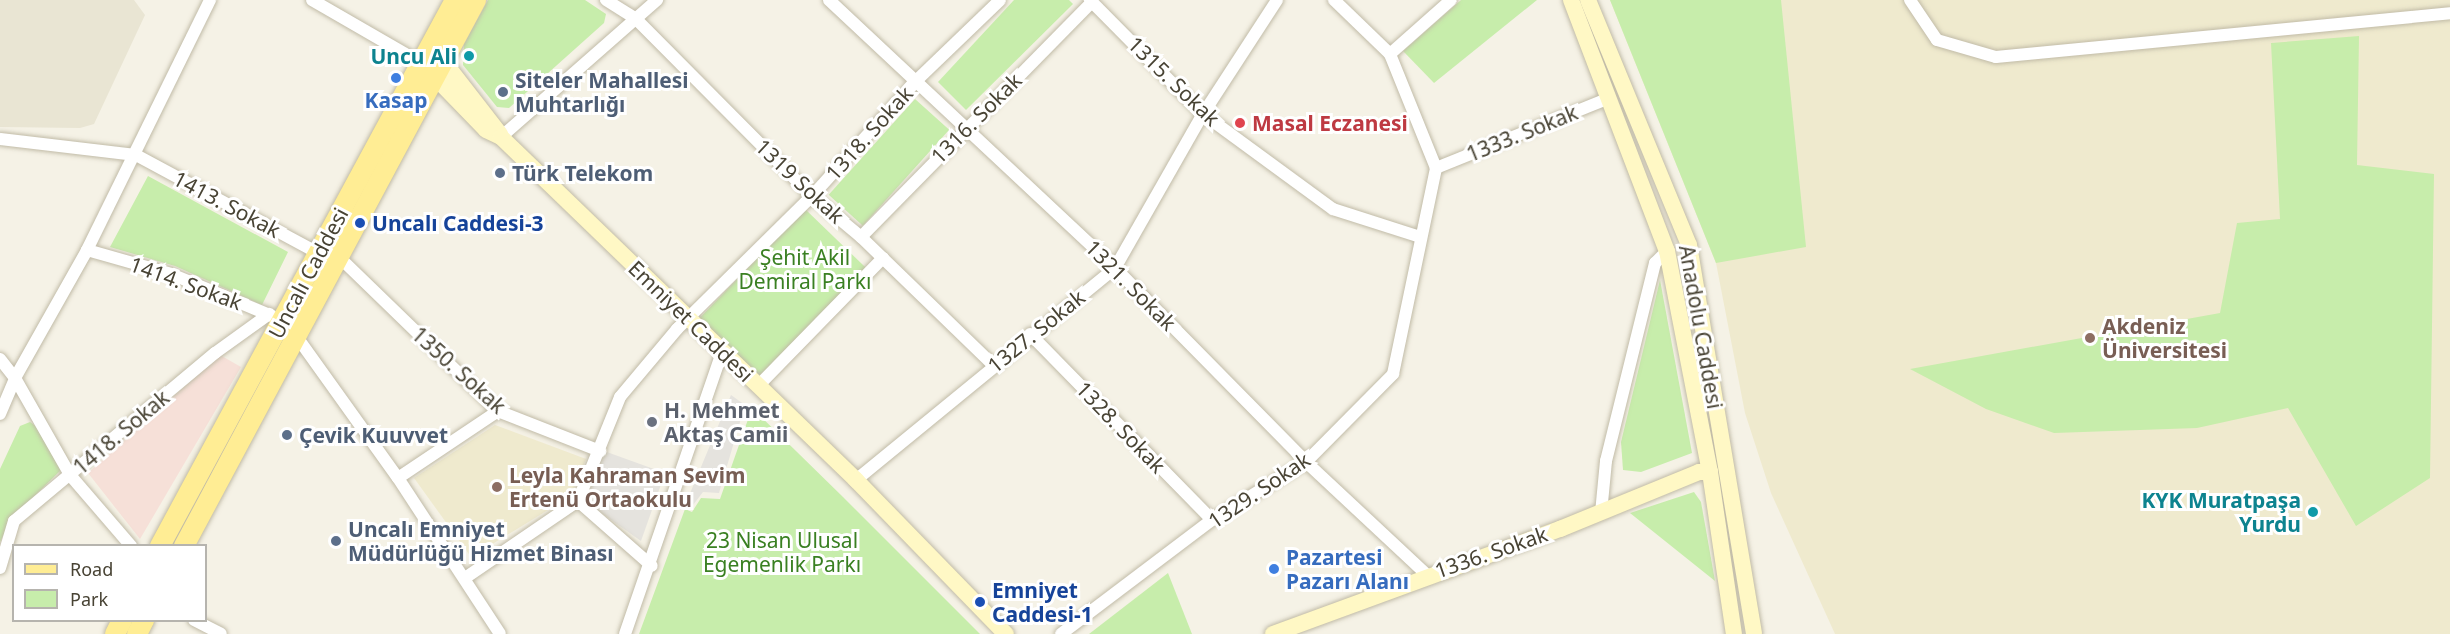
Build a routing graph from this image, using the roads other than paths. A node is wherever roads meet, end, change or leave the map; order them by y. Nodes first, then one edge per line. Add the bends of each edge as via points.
1 (210, 0) edge
2 (312, 0) edge
3 (455, 0) edge
4 (477, 0) edge
5 (606, 0) edge
6 (657, 0) edge
7 (1000, 0) edge
8 (1277, 0) edge
9 (1334, 0) edge
10 (1451, 0) edge
11 (1571, 0) edge
12 (1588, 0) edge
13 (1910, 0) edge
14 (832, 1) edge
15 (1091, 1) edge
16 (2450, 13) edge
17 (636, 19) junction
18 (1390, 54) junction
19 (433, 67) junction
20 (917, 80) junction
21 (1609, 98) junction
22 (1203, 114) junction
23 (965, 128) junction
24 (501, 137) junction
25 (0, 140) edge
26 (136, 155) junction
27 (1436, 168) junction
28 (812, 196) junction
29 (861, 237) junction
30 (1420, 237) junction
31 (87, 250) junction
32 (1667, 251) junction
33 (318, 253) junction
34 (338, 256) junction
35 (883, 258) junction
36 (1115, 268) junction
37 (276, 317) junction
38 (689, 317) junction
39 (1030, 334) junction
40 (297, 337) junction
41 (722, 352) junction
42 (0, 359) edge
43 (993, 365) junction
44 (15, 378) junction
45 (758, 386) junction
46 (498, 411) junction
47 (0, 414) edge
48 (600, 451) junction
49 (1306, 462) junction
50 (1728, 468) junction
51 (1710, 472) junction
52 (70, 475) junction
53 (398, 478) junction
54 (856, 480) junction
55 (578, 501) junction
56 (1601, 513) junction
57 (1212, 520) junction
58 (129, 544) edge
59 (161, 544) edge
60 (185, 544) edge
61 (651, 566) junction
62 (0, 568) edge
63 (1427, 574) junction
64 (465, 578) junction
65 (196, 622) edge
66 (221, 634) edge
67 (500, 634) edge
68 (625, 634) edge
69 (1006, 634) edge
70 (1061, 634) edge
71 (1273, 634) edge
72 (1734, 634) edge
73 (1754, 634) edge

1 - 26 street
2 - 19 street
3 - 19 main road, Uncalı Caddesi
4 - 19 main road, Uncalı Caddesi
5 - 17 street, 1319 Sokak
6 - 17 street
7 - 20 street, 1318. Sokak
8 - 22 street, 1327. Sokak
9 - 18 street
10 - 18 street
11 - 21 main road, Anadolu Caddesi
12 - 50 main road, Anadolu Caddesi via 1689,245
13 - 16 street via 1937,40 1996,57
14 - 20 street, 1321. Sokak
15 - 22 street, 1315. Sokak
15 - 23 street, 1316. Sokak
17 - 24 street
17 - 28 street, 1319 Sokak
18 - 27 street
19 - 24 main road, Emniyet Caddesi via 486,130
19 - 33 main road, Uncalı Caddesi
19 - 34 main road, Uncalı Caddesi
20 - 23 street, 1321. Sokak
20 - 28 street, 1318. Sokak
21 - 27 street, 1333. Sokak
21 - 32 main road, Anadolu Caddesi
22 - 30 street, 1315. Sokak via 1333,209
22 - 36 street, 1327. Sokak
23 - 29 street, 1316. Sokak
23 - 36 street, 1321. Sokak
24 - 38 main road, Emniyet Caddesi
25 - 26 street, 1413. Sokak via 101,148
26 - 31 street
26 - 33 street, 1413. Sokak
27 - 30 street, 1329. Sokak
28 - 29 street, 1319 Sokak
28 - 38 street, 1318. Sokak
29 - 35 street, 1319 Sokak
30 - 49 street, 1329. Sokak via 1393,374
31 - 37 street, 1414. Sokak via 171,274
31 - 44 street
32 - 51 main road, Anadolu Caddesi
32 - 56 street via 1655,262 1606,461
33 - 37 main road, Uncalı Caddesi
34 - 40 main road, Uncalı Caddesi
34 - 46 street, 1350. Sokak
35 - 43 street, 1319 Sokak
35 - 45 street
36 - 39 street, 1327. Sokak
36 - 49 street, 1321. Sokak
37 - 52 street, 1418. Sokak via 215,352
37 - 59 main road, Uncalı Caddesi
38 - 41 main road, Emniyet Caddesi
38 - 48 street, 1318. Sokak via 620,397
39 - 43 street, 1327. Sokak
39 - 57 street, 1328. Sokak
40 - 53 street
40 - 60 main road, Uncalı Caddesi
41 - 45 main road, Emniyet Caddesi
41 - 61 street
42 - 44 street
43 - 54 street, 1327. Sokak
44 - 47 street
44 - 52 street
45 - 54 main road, Emniyet Caddesi
46 - 48 street, 1350. Sokak
46 - 53 street
48 - 55 street, 1318. Sokak
49 - 57 street, 1329. Sokak
49 - 63 street, 1321. Sokak
50 - 51 street
50 - 73 main road, Anadolu Caddesi
51 - 56 main road, 1336. Sokak
51 - 72 main road, Anadolu Caddesi
52 - 58 street
52 - 62 street, 1418. Sokak via 14,521
53 - 64 street
54 - 69 main road, Emniyet Caddesi
55 - 61 street
55 - 64 street
56 - 63 main road, 1336. Sokak
57 - 70 street, 1329. Sokak
61 - 68 street
63 - 71 main road, 1336. Sokak
64 - 67 street
65 - 66 street

